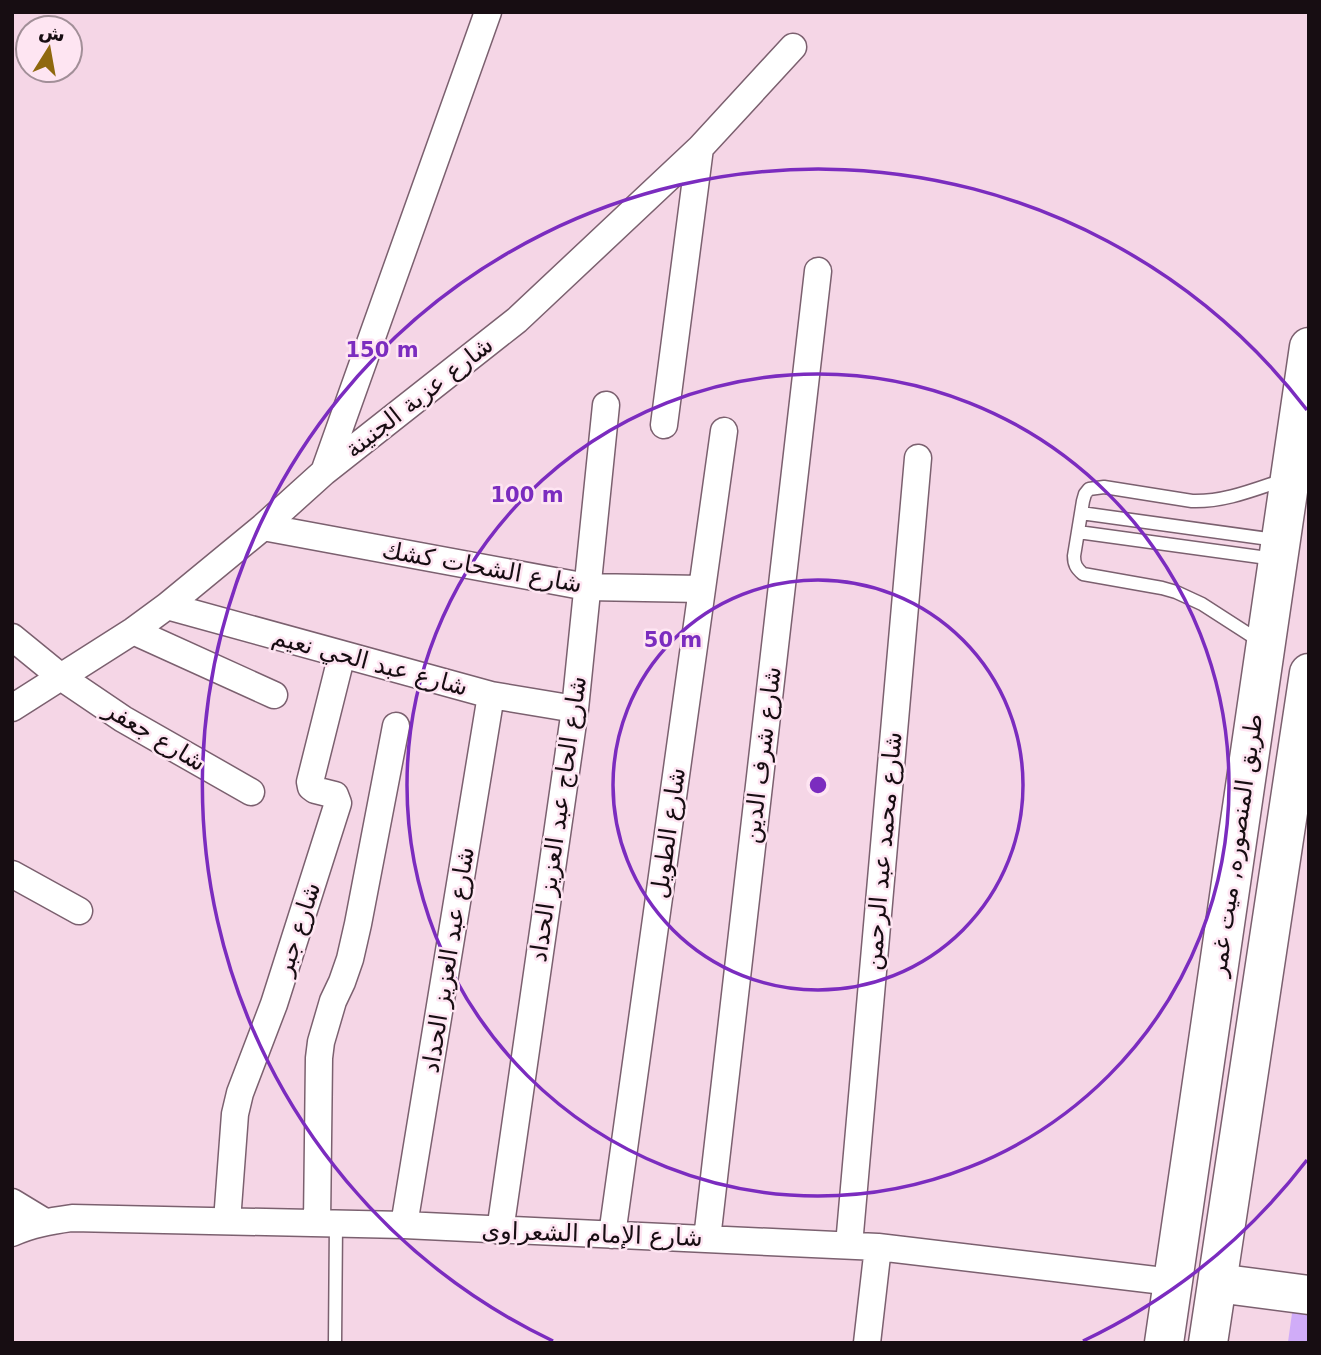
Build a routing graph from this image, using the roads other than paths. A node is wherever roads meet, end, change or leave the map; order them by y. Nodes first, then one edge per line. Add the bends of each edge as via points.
1 (488, 12) edge
2 (793, 47) dead end
3 (700, 148) junction
4 (818, 271) dead end
5 (1309, 347) edge
6 (606, 405) dead end
7 (664, 425) dead end
8 (724, 431) dead end
9 (918, 458) dead end
10 (324, 472) junction
11 (1290, 477) junction
12 (1081, 513) junction
13 (263, 527) junction
14 (1078, 532) junction
15 (1279, 550) junction
16 (587, 587) junction
17 (702, 589) junction
18 (167, 606) junction
19 (133, 631) junction
20 (12, 637) edge
21 (1265, 645) junction
22 (342, 654) junction
23 (1309, 673) edge
24 (61, 677) junction
25 (274, 695) dead end
26 (491, 695) junction
27 (12, 708) edge
28 (575, 709) junction
29 (396, 726) dead end
30 (251, 792) dead end
31 (12, 874) edge
32 (79, 911) dead end
33 (12, 1202) edge
34 (227, 1221) junction
35 (45, 1222) junction
36 (326, 1223) junction
37 (404, 1225) junction
38 (500, 1231) junction
39 (12, 1233) edge
40 (612, 1235) junction
41 (707, 1239) junction
42 (849, 1245) junction
43 (878, 1247) junction
44 (1172, 1282) junction
45 (1217, 1283) junction
46 (1309, 1295) edge
47 (335, 1343) edge
48 (867, 1343) edge
49 (1164, 1343) edge
50 (1209, 1343) edge

1 - 10 street
2 - 3 street, شارع عزبة الجنينة
3 - 7 street
3 - 10 street, شارع عزبة الجنينة via 517,320
4 - 41 street, شارع شرف الدين
5 - 11 highway, طريق المنصوره, ميت غمر
6 - 16 street, شارع الحاج عبد العزيز الحداد
8 - 17 street, شارع الطويل
9 - 42 street, شارع محمد عبد الرحمن
10 - 13 street, شارع عزبة الجنينة
11 - 12 lane via 1215,501 1089,489
11 - 15 highway, طريق المنصوره, ميت غمر
12 - 14 lane
12 - 15 lane
13 - 16 street, شارع الشحات كشك
13 - 18 street, شارع عزبة الجنينة
14 - 15 lane
14 - 21 lane via 1074,563 1083,573 1176,592
15 - 21 highway, طريق المنصوره, ميت غمر
16 - 17 street, شارع الشحات كشك
16 - 28 street, شارع الحاج عبد العزيز الحداد
17 - 40 street, شارع الطويل
18 - 19 street, شارع عزبة الجنينة
18 - 22 street, شارع عبد الحي نعيم
19 - 24 street, شارع عزبة الجنينة
19 - 25 street
20 - 24 street, شارع جعفر
21 - 44 highway, طريق المنصوره, ميت غمر
22 - 26 street, شارع عبد الحي نعيم
22 - 34 street, شارع جبر via 310,782 315,790 335,795 338,803 274,1004 240,1093
23 - 45 highway, طريق المنصوره, ميت غمر
24 - 27 street, شارع عزبة الجنينة
24 - 30 street, شارع جعفر via 123,719
26 - 28 street, شارع عبد الحي نعيم
26 - 37 street, شارع عبد العزيز الحداد
28 - 38 street, شارع الحاج عبد العزيز الحداد
29 - 36 street via 350,959 321,1042
31 - 32 street
33 - 35 street
34 - 35 street, شارع الإمام الشعراوى via 72,1218
34 - 36 street, شارع الإمام الشعراوى
35 - 39 street, شارع الإمام الشعراوى
36 - 37 street, شارع الإمام الشعراوى
36 - 47 lane
37 - 38 street, شارع الإمام الشعراوى
38 - 40 street, شارع الإمام الشعراوى
40 - 41 street, شارع الإمام الشعراوى
41 - 42 street, شارع الإمام الشعراوى
42 - 43 street, شارع الإمام الشعراوى
43 - 44 street, شارع الإمام الشعراوى
43 - 48 street
44 - 49 highway, طريق المنصوره, ميت غمر
45 - 46 highway
45 - 50 highway, طريق المنصوره, ميت غمر

